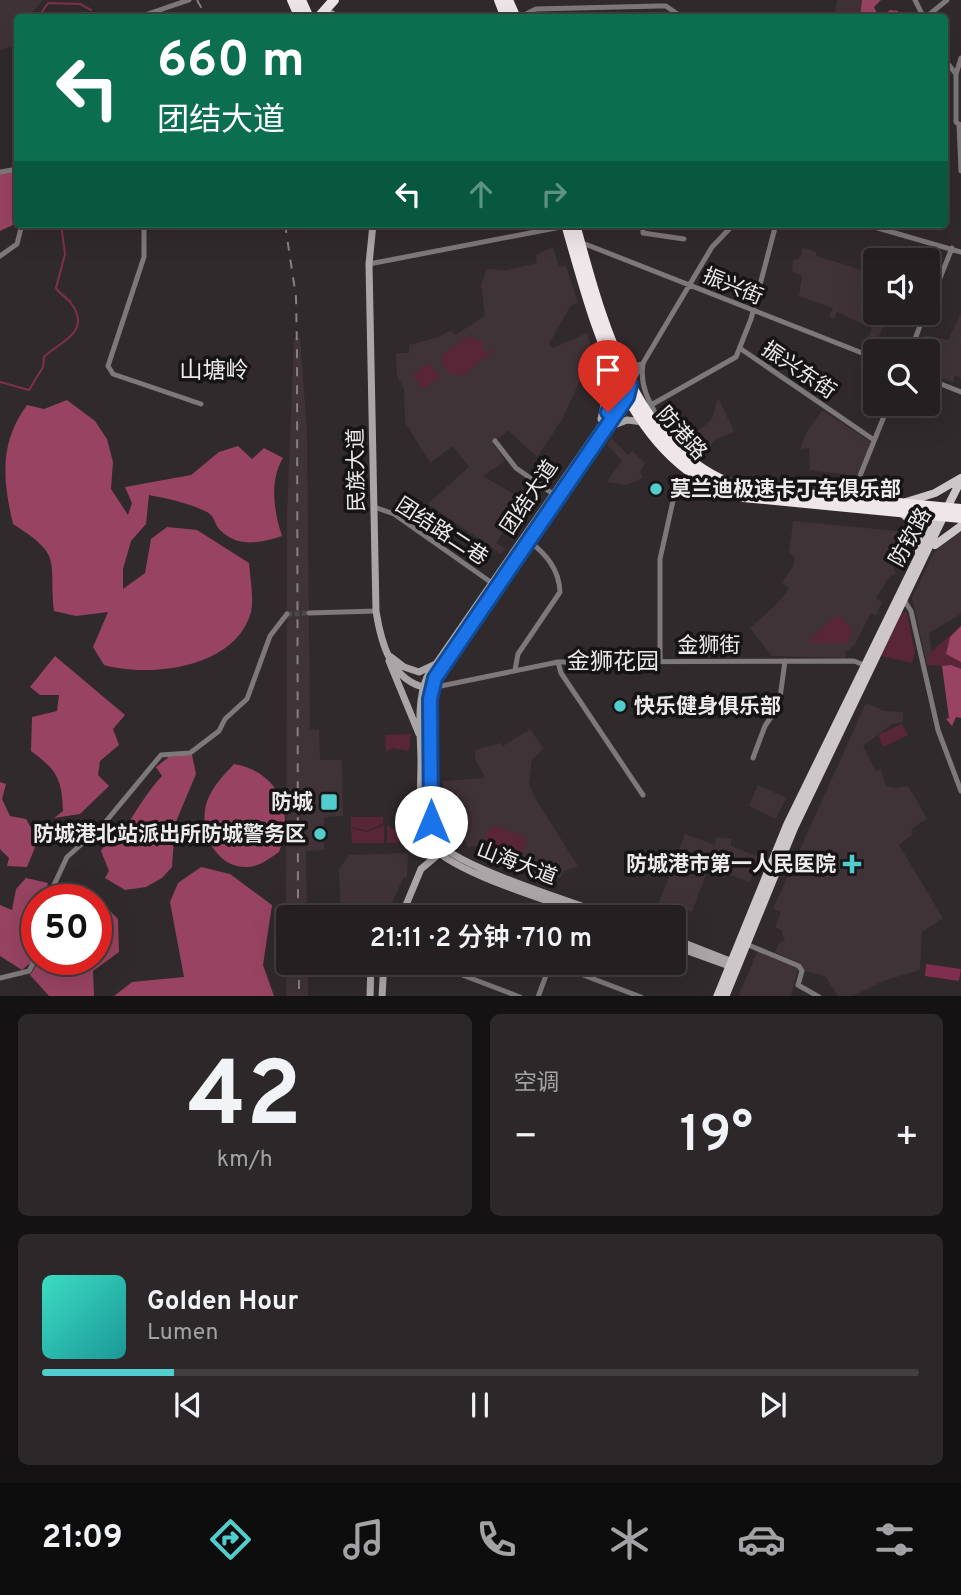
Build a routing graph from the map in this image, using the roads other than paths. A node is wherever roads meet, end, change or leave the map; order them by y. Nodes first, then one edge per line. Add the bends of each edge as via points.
1 (189, 0) edge
2 (334, 0) edge
3 (343, 0) edge
4 (947, 0) edge
5 (665, 3) edge
6 (153, 14) edge
7 (322, 14) edge
8 (332, 14) edge
9 (525, 14) edge
10 (929, 14) edge
11 (961, 58) edge
12 (948, 64) edge
13 (956, 74) junction
14 (960, 125) edge
15 (961, 171) edge
16 (21, 228) edge
17 (144, 228) edge
18 (373, 228) edge
19 (554, 228) edge
20 (570, 228) edge
21 (571, 228) edge
22 (643, 228) edge
23 (730, 228) edge
24 (775, 228) edge
25 (879, 228) edge
26 (684, 239) dead end
27 (580, 242) junction
28 (952, 248) junction
29 (961, 252) edge
30 (0, 256) edge
31 (369, 264) junction
32 (940, 278) edge
33 (690, 285) junction
34 (751, 310) junction
35 (609, 335) junction
36 (604, 347) junction
37 (741, 349) junction
38 (863, 353) edge
39 (643, 364) junction
40 (940, 384) edge
41 (627, 391) junction
42 (961, 392) edge
43 (201, 404) dead end
44 (651, 405) junction
45 (884, 416) edge
46 (645, 422) junction
47 (602, 427) junction
48 (669, 440) junction
49 (874, 440) junction
50 (495, 441) dead end
51 (691, 475) junction
52 (961, 479) edge
53 (556, 495) junction
54 (851, 498) junction
55 (374, 508) junction
56 (902, 508) junction
57 (961, 509) edge
58 (944, 514) junction
59 (961, 518) edge
60 (961, 526) edge
61 (529, 541) junction
62 (922, 557) junction
63 (492, 583) junction
64 (901, 598) junction
65 (376, 611) junction
66 (309, 613) tunnel mouth
67 (287, 614) dead end
68 (387, 654) junction
69 (660, 660) junction
70 (785, 661) junction
71 (558, 662) junction
72 (436, 664) junction
73 (864, 664) junction
74 (515, 670) junction
75 (427, 688) junction
76 (421, 738) junction
77 (753, 758) dead end
78 (961, 791) edge
79 (643, 795) dead end
80 (430, 818) joint
81 (441, 853) junction
82 (54, 884) edge
83 (405, 905) edge
84 (560, 905) edge
85 (580, 905) edge
86 (686, 944) edge
87 (747, 944) junction
88 (686, 950) edge
89 (733, 965) junction
90 (21, 973) edge
91 (371, 975) edge
92 (383, 975) edge
93 (463, 975) edge
94 (546, 975) edge
95 (583, 975) edge
96 (0, 978) edge
97 (370, 996) edge
98 (382, 996) edge
99 (520, 996) edge
100 (538, 996) edge
101 (641, 996) edge
102 (717, 996) edge
103 (725, 996) edge
104 (820, 996) edge

1 - 6 street
2 - 7 highway
3 - 8 highway
4 - 10 street
5 - 9 street via 536,9
11 - 13 street
12 - 13 street
13 - 14 street via 956,122
14 - 15 street
16 - 30 street via 17,244
17 - 43 street via 144,257 108,366 113,374
18 - 31 main road, 民族大道
19 - 31 street
20 - 36 highway, 防港路
21 - 27 highway, 防港路
22 - 26 street via 643,233
23 - 33 street via 712,247
24 - 34 street
25 - 28 street
27 - 33 street, 振兴街
27 - 35 highway, 防港路
28 - 29 street
28 - 32 street
31 - 55 main road, 民族大道
33 - 34 street, 振兴街
33 - 39 street
34 - 37 street
34 - 38 street, 振兴街
35 - 39 street via 631,366
35 - 41 highway, 防港路
36 - 41 highway, 防港路
36 - 47 main road via 607,392
37 - 44 street via 736,357
37 - 49 street, 振兴东街
39 - 41 street
39 - 44 street via 641,376
40 - 42 street
41 - 46 highway, 防港路
41 - 47 main road, 团结大道
41 - 48 highway, 防港路
44 - 48 street
45 - 49 street
46 - 47 main road via 627,420
46 - 51 highway, 防港路
47 - 53 main road, 团结大道
48 - 54 highway, 防港路 via 697,467 723,482
49 - 54 street
50 - 53 street via 516,468
51 - 56 highway, 防港路 via 743,497
51 - 69 street via 675,492 660,559
52 - 56 main road
52 - 58 main road, 防钦路
53 - 61 main road, 团结大道
53 - 63 main road, 团结大道
54 - 56 highway, 防港路
55 - 63 street, 团结路二巷 via 394,514
55 - 65 main road, 民族大道
56 - 58 highway, 防港路
56 - 62 main road via 920,538
57 - 58 highway
58 - 59 highway
58 - 62 main road, 防钦路
60 - 62 main road
61 - 74 street via 550,561 559,592 518,654
61 - 75 main road, 团结大道
62 - 64 main road, 防钦路
63 - 72 main road, 团结大道
64 - 73 main road, 防钦路
64 - 78 street via 911,611 944,751
64 - 87 main road, 防钦路 via 799,818
65 - 66 street
65 - 68 main road, 民族大道
67 - 82 street via 270,636 247,699 219,731 190,753 161,755 103,825 67,857
68 - 72 main road via 419,672
68 - 75 main road, 民族大道 via 409,683
68 - 76 main road
69 - 70 street, 金狮街
69 - 71 street, 金狮街
70 - 73 street, 金狮街
70 - 77 street via 779,705
71 - 74 street, 金狮街
71 - 79 street
72 - 75 main road, 团结大道
73 - 89 main road, 防钦路 via 787,825
74 - 75 street, 金狮街
75 - 76 main road, 团结大道
75 - 80 main road, 团结大道
76 - 81 main road, 团结大道 via 422,819 428,841
80 - 81 main road, 山海大道
81 - 83 main road via 421,869
81 - 84 main road, 山海大道 via 466,870
81 - 85 main road, 山海大道
86 - 89 main road
87 - 89 main road, 防钦路
87 - 104 street via 799,966 798,985
88 - 89 main road
89 - 102 main road, 防钦路
89 - 103 main road, 防钦路
90 - 96 street
91 - 97 main road
92 - 98 main road
93 - 99 street
94 - 100 street
95 - 101 street

